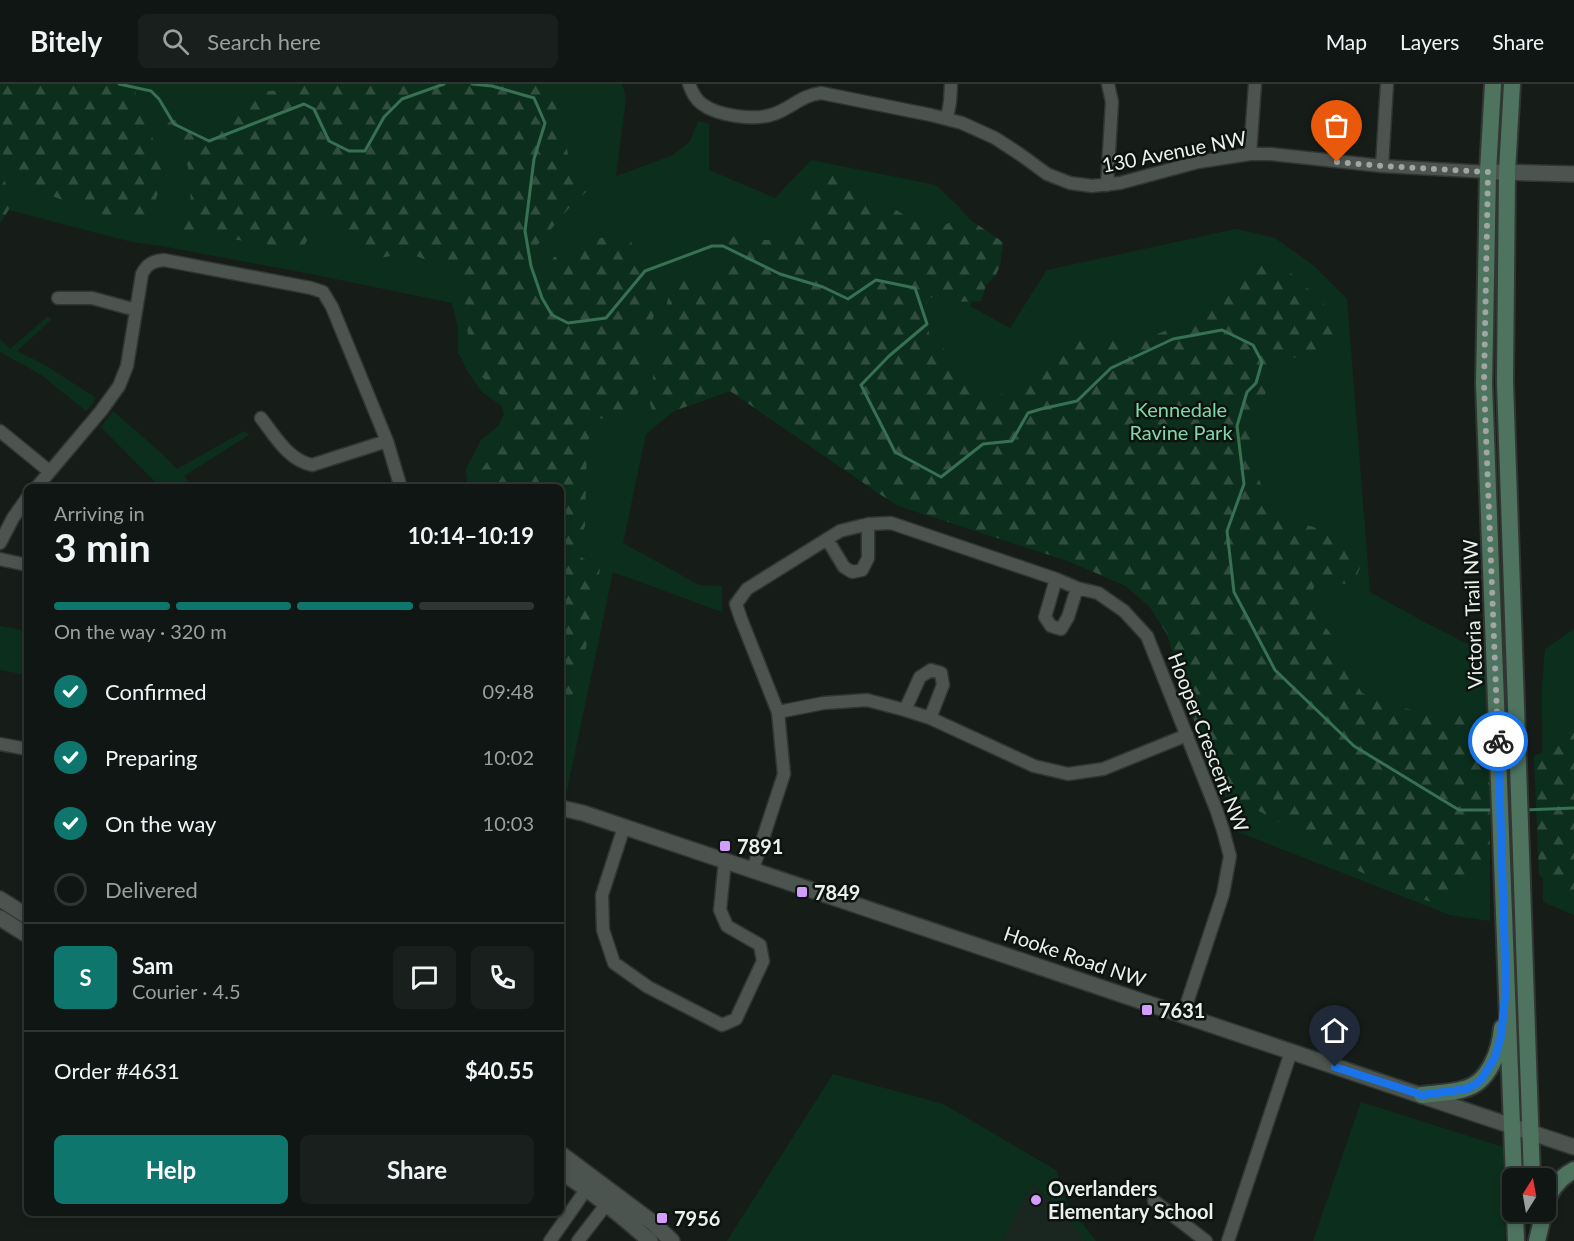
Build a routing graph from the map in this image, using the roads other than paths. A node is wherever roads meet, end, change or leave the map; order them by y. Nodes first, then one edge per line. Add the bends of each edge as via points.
1 (689, 84) edge
2 (951, 84) edge
3 (1108, 84) edge
4 (1255, 84) edge
5 (1387, 84) edge
6 (1493, 84) edge
7 (1512, 84) edge
8 (813, 89) edge
9 (947, 118) junction
10 (1250, 154) junction
11 (1382, 166) junction
12 (1488, 172) junction
13 (1507, 172) junction
14 (1574, 174) edge
15 (1107, 185) junction
16 (58, 297) dead end
17 (136, 310) junction
18 (261, 418) dead end
19 (0, 431) edge
20 (387, 441) junction
21 (49, 471) junction
22 (39, 484) edge
23 (400, 484) edge
24 (24, 502) edge
25 (868, 524) junction
26 (827, 539) junction
27 (0, 543) edge
28 (0, 560) edge
29 (24, 564) edge
30 (1056, 579) junction
31 (1077, 588) junction
32 (905, 710) junction
33 (778, 712) junction
34 (930, 718) junction
35 (1186, 735) junction
36 (0, 744) edge
37 (24, 748) edge
38 (564, 809) edge
39 (624, 826) junction
40 (725, 860) junction
41 (753, 869) junction
42 (0, 899) edge
43 (24, 914) edge
44 (0, 918) edge
45 (24, 933) edge
46 (1506, 988) junction
47 (1183, 1015) junction
48 (1291, 1052) junction
49 (1422, 1095) junction
50 (1512, 1125) junction
51 (1531, 1131) junction
52 (1574, 1147) edge
53 (564, 1157) edge
54 (1514, 1168) edge
55 (1532, 1168) edge
56 (1574, 1170) edge
57 (564, 1173) edge
58 (590, 1184) junction
59 (1556, 1184) edge
60 (610, 1199) junction
61 (1154, 1201) dead end
62 (1515, 1222) edge
63 (1534, 1222) edge
64 (1541, 1222) edge
65 (550, 1241) edge
66 (578, 1241) edge
67 (650, 1241) edge
68 (672, 1241) edge
69 (1206, 1241) edge
70 (1228, 1241) edge
71 (1516, 1241) edge
72 (1536, 1241) edge

1 - 8 street, 130 Avenue NW via 701,103 744,117 765,117 781,111
2 - 9 street
3 - 15 street via 1112,102
4 - 10 street
5 - 11 street
6 - 12 main road, Victoria Trail NW
7 - 13 main road, Victoria Trail NW
8 - 9 street, 130 Avenue NW
9 - 15 street, 130 Avenue NW via 995,138 1058,179 1080,186
10 - 11 street, 130 Avenue NW
10 - 15 street, 130 Avenue NW via 1198,162
11 - 12 street, 130 Avenue NW
12 - 13 street
12 - 46 main road, Victoria Trail NW via 1484,384
13 - 14 street
13 - 51 main road, Victoria Trail NW via 1505,382
16 - 17 street via 92,298
17 - 20 street via 142,274 159,260 323,292
17 - 21 street via 127,366 115,393
18 - 20 street via 294,458 312,465
19 - 21 street
20 - 23 street
21 - 22 street
24 - 27 street
25 - 26 street, Hooper Crescent NW via 840,531
25 - 26 street via 868,558 862,570 852,572 844,567
25 - 30 street, Hooper Crescent NW via 891,523
26 - 33 street, Hooper Crescent NW via 747,589 736,604
28 - 29 street
30 - 31 street, Hooper Crescent NW
30 - 31 street via 1046,617 1051,626 1061,629
31 - 35 street, Hooper Crescent NW via 1098,593 1124,611 1147,636
32 - 33 street via 867,700
32 - 34 street
32 - 34 street via 920,677 931,670 941,673 943,685
33 - 41 street, Hooper Crescent NW via 784,774
34 - 35 street via 1034,766 1068,774 1104,769
35 - 47 street, Hooper Crescent NW via 1230,856 1223,894
36 - 37 street
38 - 39 street, Hooke Road NW
39 - 40 street, Hooke Road NW
39 - 40 street via 602,896 603,930 614,963 648,987 722,1025 736,1018 764,961 760,945 727,926 720,910
40 - 41 street, Hooke Road NW
41 - 47 street, Hooke Road NW
42 - 43 street
44 - 45 street
46 - 49 main road via 1501,1036 1495,1057 1481,1080 1466,1089
46 - 50 main road, Victoria Trail NW
47 - 48 street, Hooke Road NW
48 - 49 street, Hooke Road NW
48 - 70 street
49 - 50 street, Hooke Road NW
50 - 51 street, Hooke Road NW
50 - 54 main road, Victoria Trail NW
51 - 52 street, Hooke Road NW
51 - 55 main road, Victoria Trail NW
53 - 58 street
56 - 59 main road
57 - 58 street
58 - 60 street
58 - 65 street
60 - 66 street
60 - 67 street
60 - 68 street via 652,1222
61 - 69 street
62 - 71 main road
63 - 72 main road
64 - 72 main road

